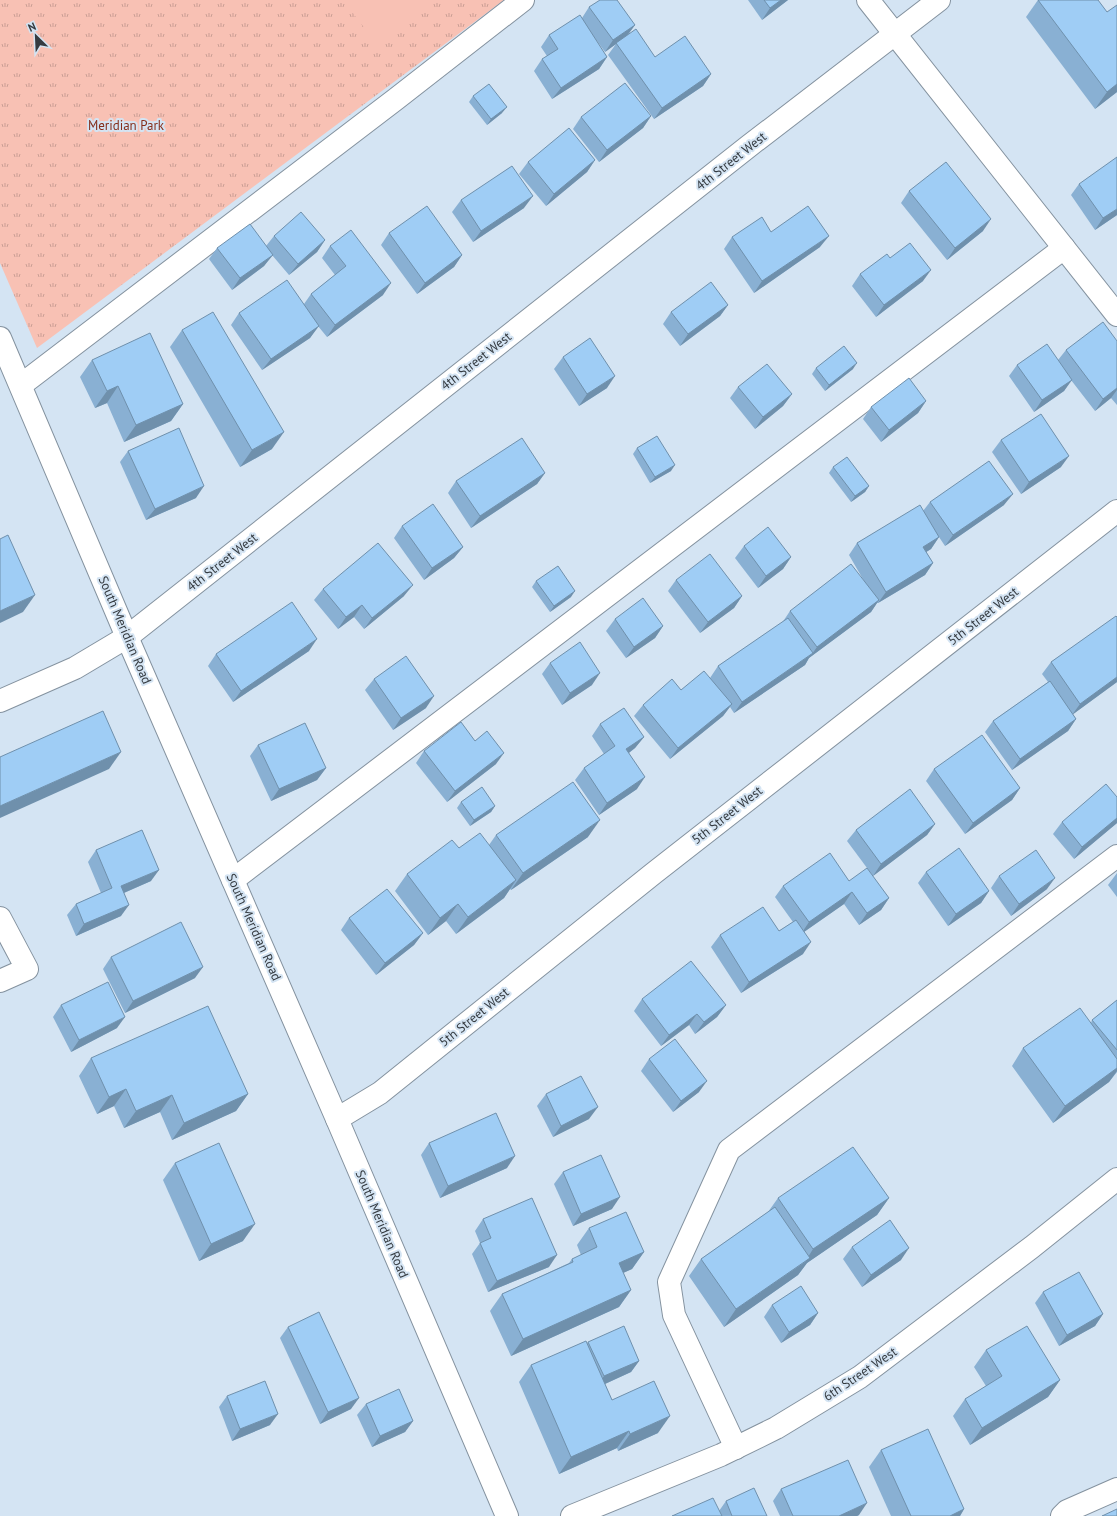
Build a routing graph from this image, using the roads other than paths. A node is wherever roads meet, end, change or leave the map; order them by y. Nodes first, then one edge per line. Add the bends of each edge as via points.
1 (523, 0) edge
2 (868, 0) edge
3 (939, 0) edge
4 (895, 34) junction
5 (1064, 248) junction
6 (1117, 315) edge
7 (0, 338) edge
8 (21, 385) junction
9 (1117, 511) edge
10 (128, 637) junction
11 (0, 701) edge
12 (1117, 856) edge
13 (233, 880) junction
14 (0, 918) edge
15 (0, 981) edge
16 (337, 1119) junction
17 (1117, 1179) edge
18 (736, 1448) junction
19 (1117, 1488) edge
20 (507, 1516) edge
21 (572, 1516) edge
22 (1062, 1516) edge

1 - 8 street
2 - 4 street
3 - 4 street, 4th Street West
4 - 5 street
4 - 10 street, 4th Street West via 749,146
5 - 6 street
5 - 13 street
7 - 8 street, South Meridian Road
8 - 10 street, South Meridian Road
9 - 16 street, 5th Street West via 654,873 380,1093
10 - 11 street, 4th Street West via 75,668
10 - 13 street, South Meridian Road
12 - 18 street via 729,1150 669,1282 674,1315
13 - 16 street, South Meridian Road
14 - 15 street via 27,969
16 - 20 street, South Meridian Road
17 - 18 street, 6th Street West via 860,1377 776,1428
18 - 21 street, 6th Street West
19 - 22 street via 1067,1511

